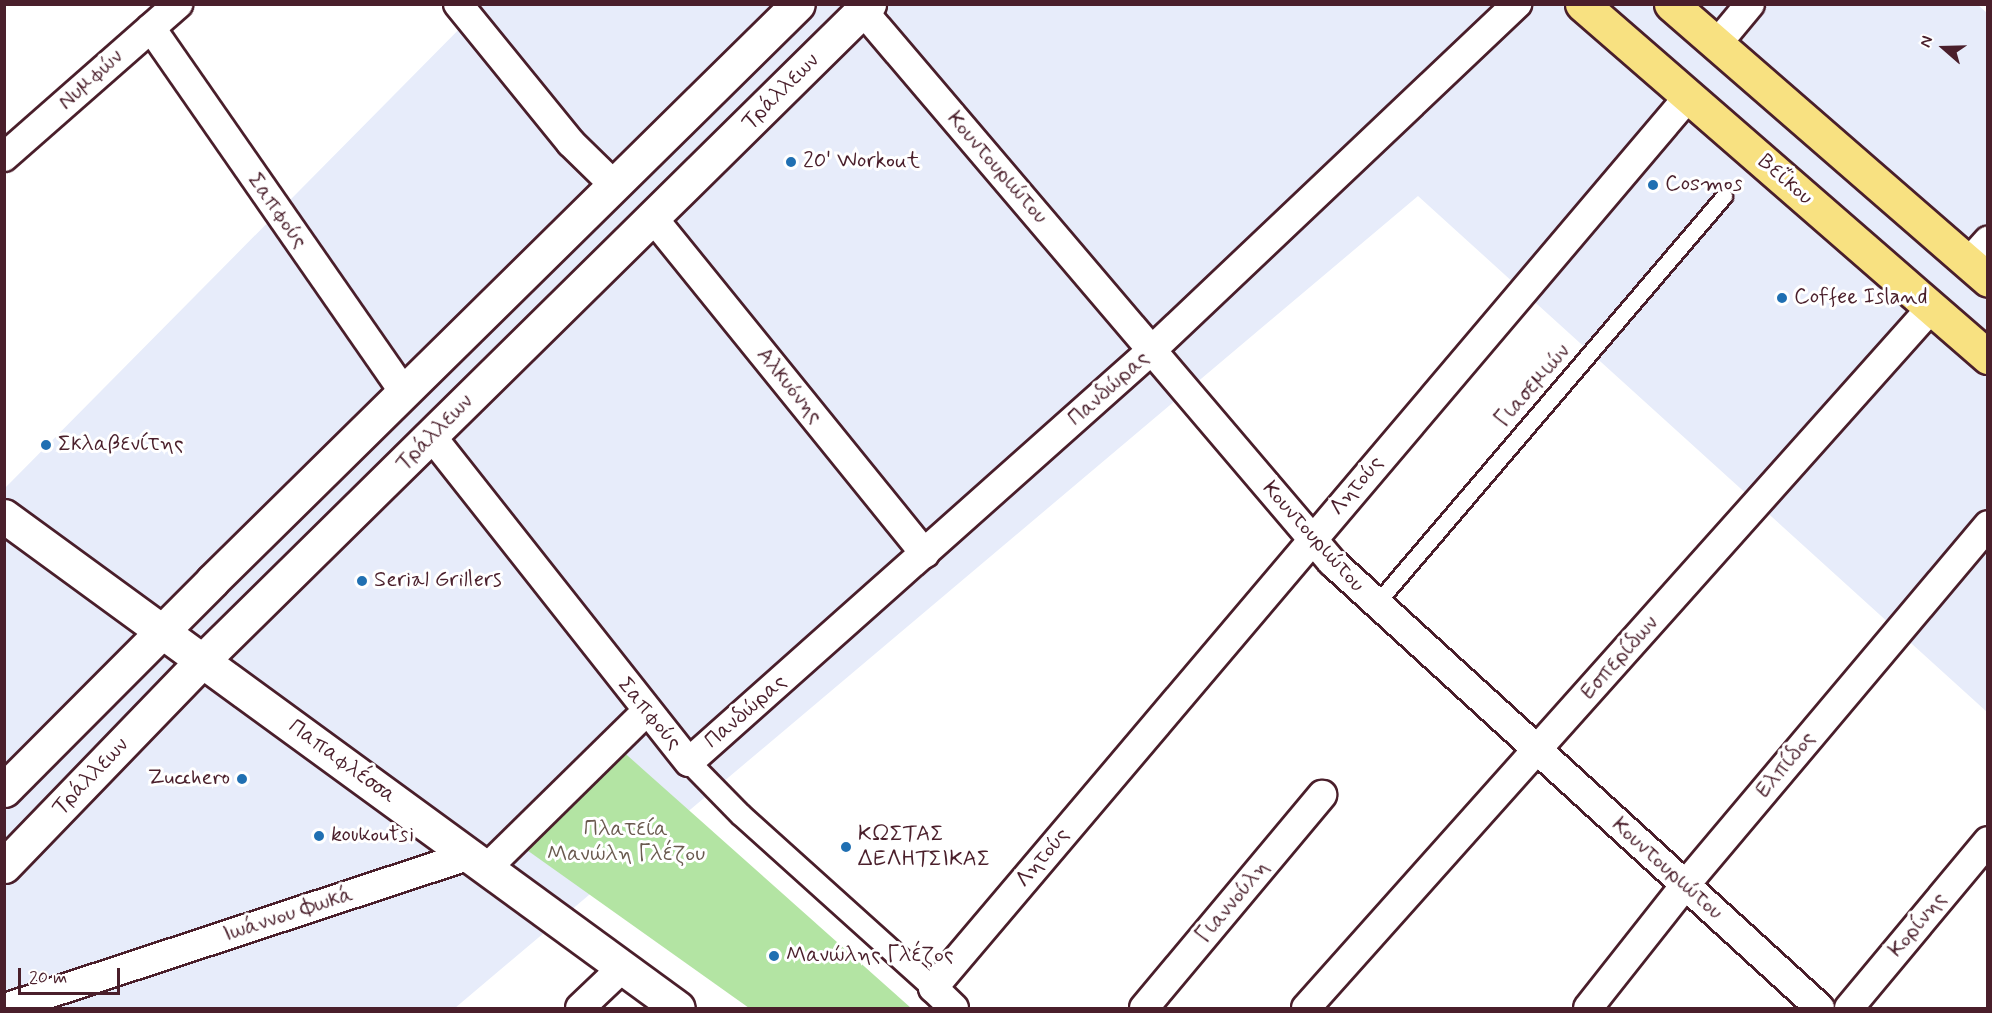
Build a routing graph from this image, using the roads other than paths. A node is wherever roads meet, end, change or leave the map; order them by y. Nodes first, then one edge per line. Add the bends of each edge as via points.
1 (178, 4) edge
2 (458, 4) edge
3 (798, 4) edge
4 (1518, 4) edge
5 (1582, 4) edge
6 (1671, 4) edge
7 (1750, 4) edge
8 (866, 8) edge
9 (151, 28) junction
10 (1716, 45) junction
11 (1689, 96) junction
12 (4, 157) edge
13 (613, 184) junction
14 (1724, 196) dead end
15 (653, 218) junction
16 (1981, 261) edge
17 (1932, 307) junction
18 (1153, 349) junction
19 (1988, 357) edge
20 (405, 393) junction
21 (432, 436) junction
22 (4, 516) edge
23 (1988, 525) edge
24 (1312, 540) junction
25 (925, 554) junction
26 (1375, 605) junction
27 (164, 630) junction
28 (203, 660) junction
29 (646, 712) junction
30 (1536, 752) junction
31 (689, 762) junction
32 (4, 790) edge
33 (1322, 795) dead end
34 (1988, 841) edge
35 (478, 862) junction
36 (4, 866) edge
37 (1686, 884) junction
38 (622, 968) junction
39 (933, 988) junction
40 (4, 1008) edge
41 (580, 1008) edge
42 (678, 1008) edge
43 (954, 1008) edge
44 (1144, 1008) edge
45 (1306, 1008) edge
46 (1588, 1008) edge
47 (1820, 1008) edge
48 (1849, 1008) edge

1 - 9 street, Νυμφών
2 - 13 street via 571,142
3 - 13 street
4 - 18 street, Πανδώρας
5 - 11 main road, Βεΐκου
6 - 10 main road
7 - 10 street
8 - 15 street, Τράλλεων
8 - 18 street, Κουντουριώτου
9 - 12 street, Νυμφών
9 - 20 street, Σαπφούς
10 - 16 main road
11 - 17 main road, Βεΐκου
11 - 24 street, Λητούς
13 - 20 street
14 - 26 lane, Γιασεμιών
15 - 21 street, Τράλλεων
15 - 25 street, Αλκυόνης
17 - 19 main road, Βεΐκου
17 - 30 street, Εσπερίδων
18 - 24 street, Κουντουριώτου
18 - 25 street, Πανδώρας
20 - 27 street
21 - 28 street, Τράλλεων
21 - 29 street, Σαπφούς
22 - 27 street, Παπαφλέσσα
23 - 37 street, Ελπίδος
24 - 26 street, Κουντουριώτου
24 - 39 street, Λητούς
25 - 31 street, Πανδώρας
26 - 30 street, Κουντουριώτου
27 - 28 street, Παπαφλέσσα
27 - 32 street
28 - 35 street, Παπαφλέσσα
28 - 36 street, Τράλλεων
29 - 31 street, Σαπφούς
29 - 35 street
30 - 37 street, Κουντουριώτου
30 - 45 street, Εσπερίδων
31 - 39 street, Σαπφούς via 740,814
33 - 44 street, Γιαννούλη
34 - 48 street, Κορίνης
35 - 38 street, Παπαφλέσσα
35 - 40 street, Ιωάννου Φωκά
37 - 46 street, Ελπίδος
37 - 47 street, Κουντουριώτου
38 - 41 street
38 - 42 street, Παπαφλέσσα
39 - 43 street, Σαπφούς

